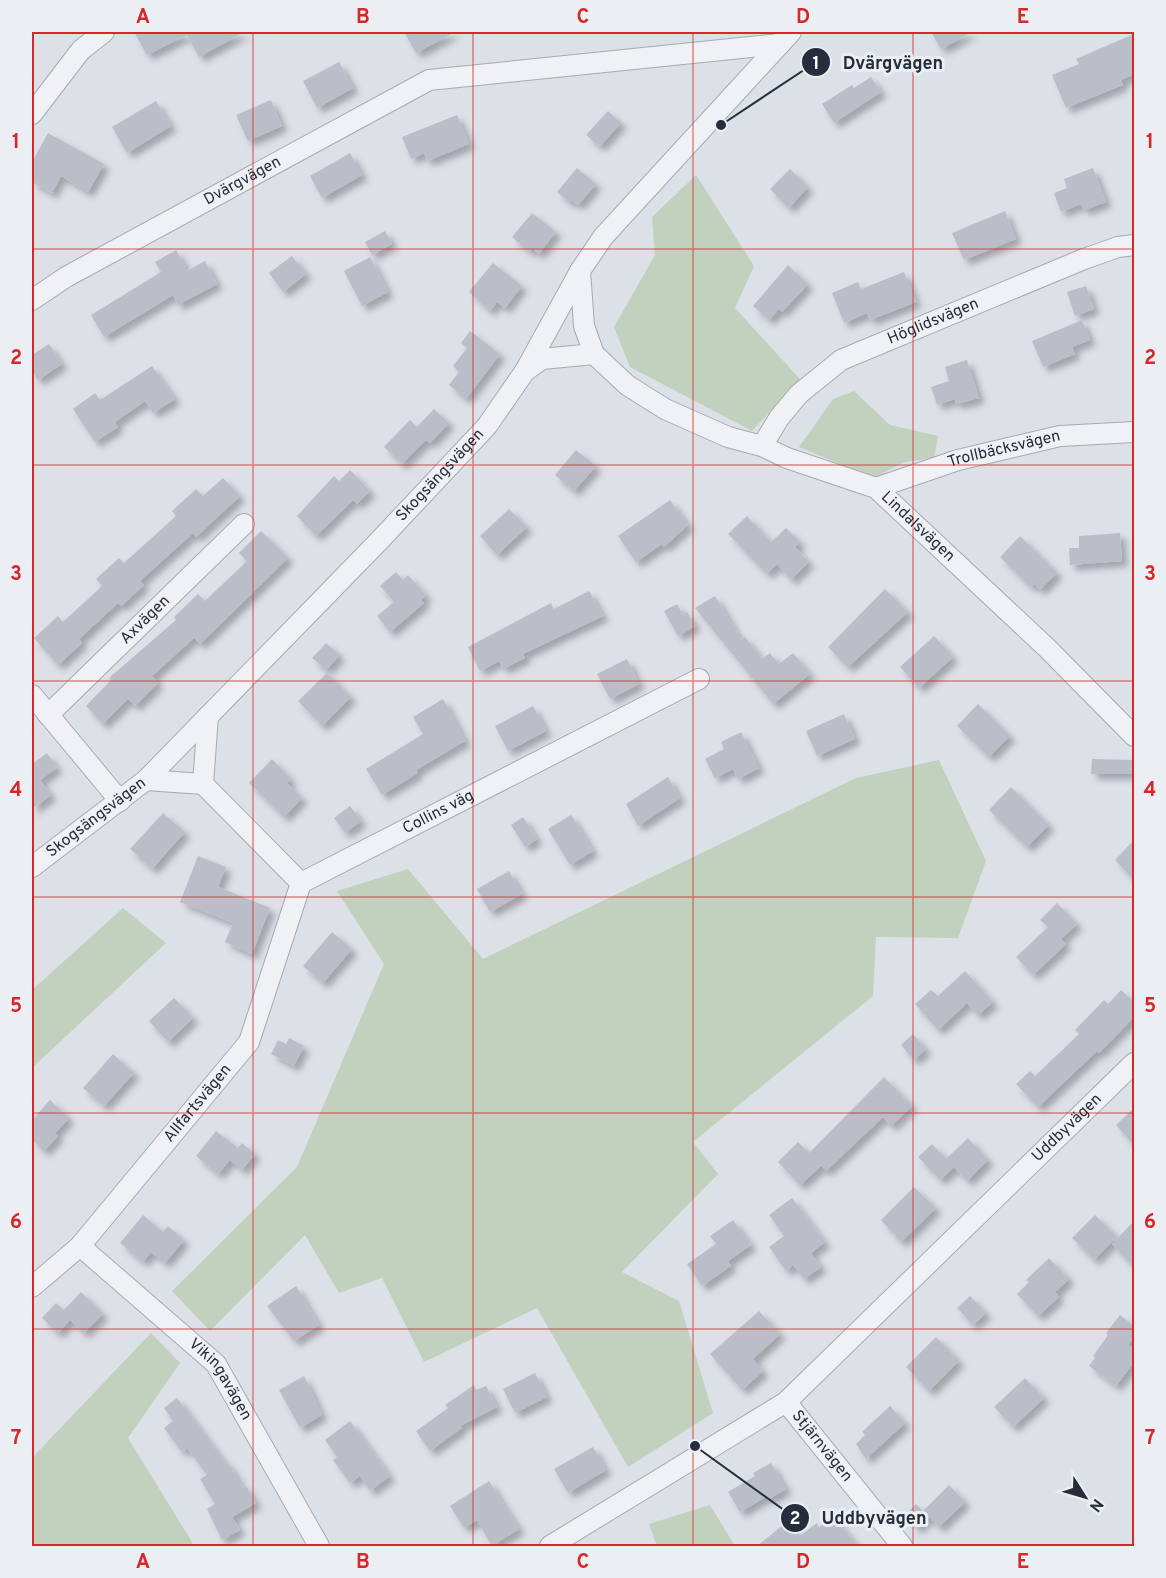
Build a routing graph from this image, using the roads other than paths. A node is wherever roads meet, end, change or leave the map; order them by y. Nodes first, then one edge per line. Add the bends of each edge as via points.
1 (104, 32) edge
2 (786, 38) edge
3 (32, 114) edge
4 (1134, 244) edge
5 (580, 271) junction
6 (32, 300) edge
7 (594, 354) junction
8 (525, 371) junction
9 (1134, 432) edge
10 (762, 446) junction
11 (876, 488) junction
12 (244, 524) dead end
13 (699, 679) dead end
14 (32, 695) edge
15 (48, 715) junction
16 (208, 716) junction
17 (1134, 736) edge
18 (146, 780) junction
19 (203, 784) junction
20 (120, 801) junction
21 (32, 867) edge
22 (301, 883) junction
23 (1134, 1063) edge
24 (80, 1246) junction
25 (32, 1287) edge
26 (786, 1402) junction
27 (319, 1546) edge
28 (549, 1546) edge
29 (902, 1546) edge

1 - 3 street via 81,50
2 - 5 street, Skogsängsvägen via 645,189 603,237
2 - 6 street, Dvärgvägen via 429,80 66,277
4 - 10 street, Höglidsvägen via 1084,259 841,360 799,394
5 - 7 street, Lindalsvägen via 584,326
5 - 8 street, Skogsängsvägen
7 - 8 street via 542,359
7 - 10 street, Lindalsvägen via 627,385 665,410 728,437
8 - 16 street, Skogsängsvägen via 479,434
9 - 11 street, Trollbäcksvägen via 1060,436 958,460
10 - 11 street, Lindalsvägen
11 - 17 street, Lindalsvägen via 1047,648
12 - 15 street, Axvägen
13 - 22 street, Collins väg
14 - 15 street
15 - 20 street
16 - 18 street, Skogsängsvägen
16 - 19 street
18 - 19 street
18 - 20 street, Skogsängsvägen
19 - 22 street
20 - 21 street, Skogsängsvägen
22 - 24 street, Allfartsvägen via 249,1042
23 - 26 street, Uddbyvägen
24 - 25 street, Allfartsvägen
24 - 27 street, Vikingavägen via 216,1364
26 - 28 street, Uddbyvägen
26 - 29 street, Stjärnvägen

